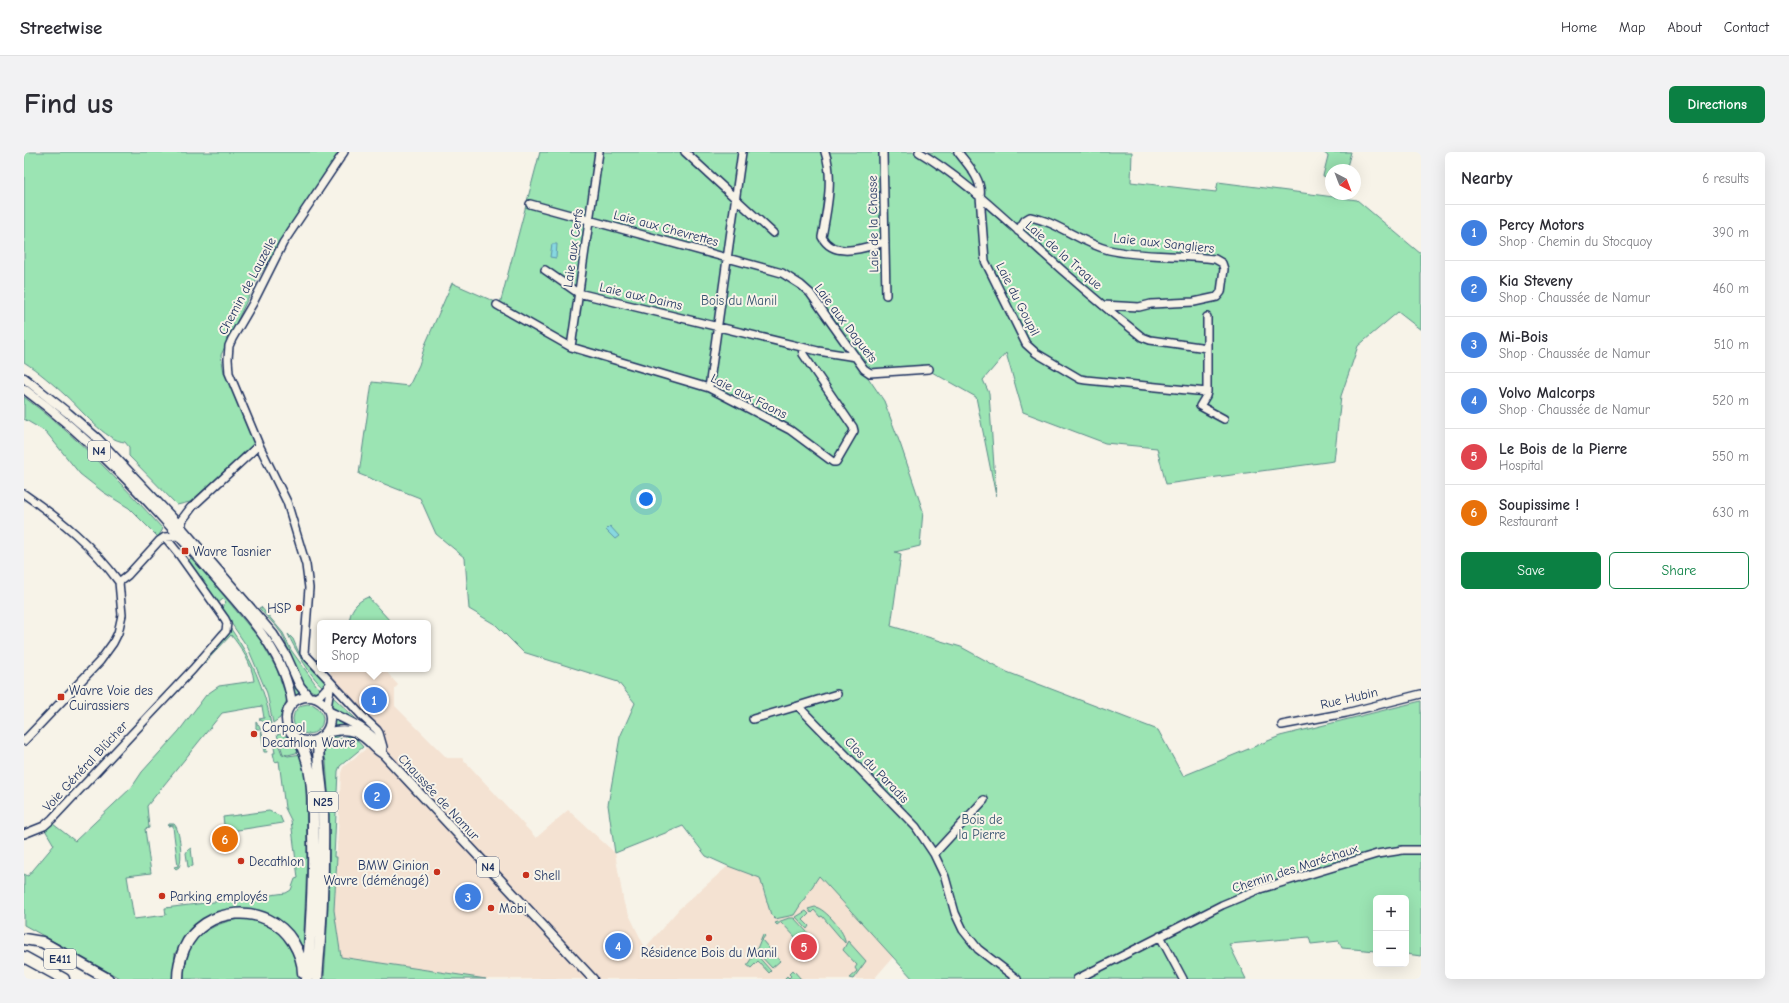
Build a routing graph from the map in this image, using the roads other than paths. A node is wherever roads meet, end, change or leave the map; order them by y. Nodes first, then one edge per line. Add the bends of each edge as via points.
1 (344, 152) edge
2 (599, 152) edge
3 (685, 152) edge
4 (742, 152) edge
5 (825, 152) edge
6 (883, 152) edge
7 (919, 152) edge
8 (958, 152) edge
9 (980, 196) junction
10 (735, 199) junction
11 (530, 204) dead end
12 (588, 220) junction
13 (1018, 230) junction
14 (773, 233) dead end
15 (885, 242) junction
16 (727, 257) junction
17 (545, 270) dead end
18 (794, 280) joint
19 (578, 294) junction
20 (886, 295) dead end
21 (497, 304) dead end
22 (1103, 305) junction
23 (1207, 317) dead end
24 (717, 326) junction
25 (572, 347) junction
26 (802, 347) junction
27 (1207, 348) junction
28 (856, 357) junction
29 (929, 369) dead end
30 (24, 378) edge
31 (709, 388) junction
32 (24, 389) edge
33 (1207, 392) junction
34 (1224, 419) dead end
35 (259, 445) junction
36 (24, 494) edge
37 (191, 508) junction
38 (169, 519) junction
39 (181, 527) junction
40 (178, 536) junction
41 (165, 537) junction
42 (119, 582) junction
43 (317, 667) edge
44 (322, 672) edge
45 (331, 682) junction
46 (837, 694) dead end
47 (1421, 694) edge
48 (312, 697) junction
49 (292, 704) junction
50 (798, 706) junction
51 (329, 710) junction
52 (753, 719) dead end
53 (1282, 725) dead end
54 (323, 736) junction
55 (299, 740) junction
56 (24, 741) edge
57 (383, 750) junction
58 (984, 800) dead end
59 (24, 834) edge
60 (1421, 850) edge
61 (934, 854) junction
62 (1160, 936) junction
63 (24, 939) edge
64 (24, 957) edge
65 (41, 966) junction
66 (51, 979) edge
67 (64, 979) edge
68 (96, 979) edge
69 (108, 979) edge
70 (178, 979) edge
71 (307, 979) edge
72 (317, 979) edge
73 (593, 979) edge
74 (1018, 979) edge
75 (1077, 979) edge
76 (1183, 979) edge

1 - 35 street, Chemin de Lauzelle via 283,243 229,346 229,373
2 - 12 street, Laie aux Cerfs
3 - 10 street
4 - 10 street
5 - 15 street via 829,170 828,200 822,237 824,240 836,248 850,250
6 - 15 street, Laie de la Chasse
7 - 9 street, Laie de la Traque
8 - 9 street, Laie du Goupil via 977,180 981,190
9 - 13 street, Laie de la Traque
9 - 33 street, Laie du Goupil via 985,261 1026,344 1036,353 1080,379
10 - 14 street
10 - 16 street
11 - 12 street, Laie aux Chevrettes
12 - 16 street, Laie aux Chevrettes
12 - 19 street, Laie aux Cerfs
13 - 22 street, Laie de la Traque
13 - 22 street, Laie aux Sangliers via 1030,216 1067,230 1096,246 1141,254 1215,259 1223,265 1219,296 1190,303 1151,304 1139,307
15 - 20 street, Laie de la Chasse
16 - 18 street, Laie aux Chevrettes via 775,270
16 - 24 street
17 - 19 street, Laie aux Daims
18 - 28 street, Laie aux Daguets via 810,294
19 - 24 street, Laie aux Daims
19 - 25 street, Laie aux Cerfs
21 - 25 street, Laie aux Faons
22 - 27 street, Laie de la Traque via 1142,337
23 - 27 street
24 - 26 street, Laie aux Daims
24 - 31 street
25 - 31 street, Laie aux Faons
26 - 28 street, Laie aux Daims
26 - 31 street, Laie aux Faons via 804,354 853,426 854,431 836,462 790,430
27 - 33 street
28 - 29 street, Laie aux Daguets via 870,373
30 - 38 main road, Chaussée de Namur / N4 via 83,426 126,468
32 - 38 main road, Chaussée de Namur / N4 via 99,451
33 - 34 street via 1200,406
35 - 37 street
35 - 43 street, Chemin de Lauzelle via 287,502 306,565 309,588 304,653
36 - 42 street via 70,528
37 - 38 main road
37 - 39 main road via 182,520
38 - 39 main road, Chaussée de Namur / N4
38 - 40 main road, Chaussée de Namur / N4
38 - 41 street
39 - 48 main road, Chaussée de Namur / N4 via 273,634 300,686
40 - 41 street
40 - 49 main road, Chaussée de Namur / N4 via 269,644 282,670
41 - 42 street
41 - 59 street, Voie Général Blücher via 225,619 226,631 58,813 44,826
42 - 56 street via 122,615 113,643 100,661
44 - 45 street, Chemin de Lauzelle
45 - 48 street via 326,690
45 - 51 street
45 - 57 street, Chemin de Lauzelle via 377,730
46 - 50 street
47 - 53 street, Rue Hubin via 1346,713
48 - 49 main road via 298,699
48 - 51 main road, Chaussée de Namur / N4 via 320,700
49 - 55 main road via 286,716 286,725 291,734
50 - 52 street
50 - 61 street, Clos du Paradis via 916,827
51 - 54 main road via 330,726
51 - 57 main road, Chaussée de Namur / N4 via 372,736
54 - 55 main road, Chaussée de Namur / N4 via 308,742
54 - 57 main road, Chaussée de Namur / N4 via 341,729 352,730 363,736 378,752
54 - 72 highway, N25 via 318,750 323,807 323,903
55 - 71 highway, N25 via 306,754 312,792 312,913
57 - 73 main road, Chaussée de Namur / N4
58 - 61 street
60 - 62 street, Chemin des Maréchaux via 1377,854 1260,889
61 - 74 street, Clos du Paradis via 945,877 963,930 978,949
62 - 75 street, Chemin des Maréchaux
62 - 76 street
63 - 68 highway, E411
63 - 69 highway via 42,942
64 - 65 highway, E411
65 - 66 highway via 45,975
65 - 67 highway, E411
70 - 71 highway via 179,963 184,948 192,936 213,918 238,913 250,913 266,918 280,927 298,950 303,974

